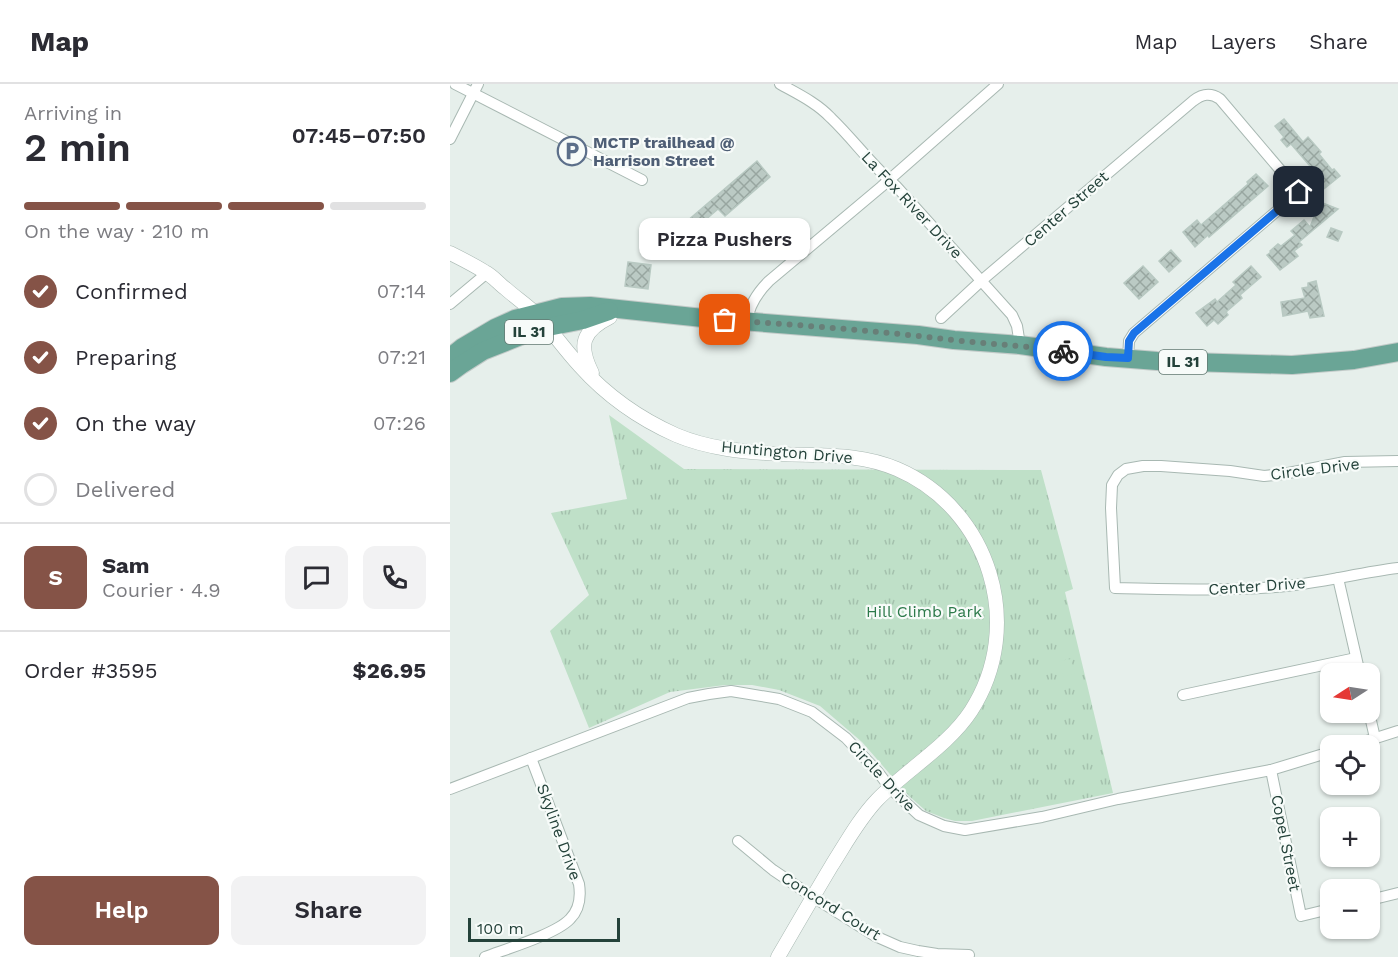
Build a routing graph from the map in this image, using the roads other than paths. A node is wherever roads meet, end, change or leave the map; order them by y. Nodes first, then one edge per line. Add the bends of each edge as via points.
1 (454, 84) edge
2 (780, 84) edge
3 (998, 84) edge
4 (476, 89) edge
5 (450, 139) edge
6 (642, 180) dead end
7 (888, 180) junction
8 (450, 253) edge
9 (487, 273) junction
10 (981, 282) junction
11 (450, 304) edge
12 (620, 309) junction
13 (941, 318) dead end
14 (541, 320) junction
15 (747, 321) junction
16 (1020, 345) junction
17 (1398, 352) edge
18 (450, 357) edge
19 (1128, 358) junction
20 (450, 373) edge
21 (595, 381) junction
22 (1398, 461) edge
23 (1398, 568) edge
24 (1338, 578) junction
25 (1114, 588) joint
26 (1356, 658) junction
27 (1357, 663) edge
28 (1183, 695) dead end
29 (1398, 731) edge
30 (1380, 736) edge
31 (1320, 755) edge
32 (531, 758) junction
33 (1272, 770) junction
34 (890, 788) junction
35 (450, 789) edge
36 (738, 841) dead end
37 (1398, 893) edge
38 (813, 897) junction
39 (1380, 898) edge
40 (1320, 911) edge
41 (969, 954) dead end
42 (485, 957) edge
43 (778, 957) edge

1 - 4 street
2 - 7 street, La Fox River Drive via 831,117
3 - 7 street
4 - 5 street
4 - 6 street
7 - 10 street, La Fox River Drive
7 - 15 street via 759,291
8 - 9 street, Huntington Drive
9 - 11 street
9 - 14 street, Huntington Drive
10 - 13 street, Center Street
10 - 16 street, La Fox River Drive via 1014,318
10 - 19 street, Center Street via 1193,101 1212,94 1299,192 1134,333
12 - 14 main road, IL 31 via 584,320
12 - 15 main road, IL 31
12 - 21 street via 592,328 584,344 585,360
14 - 18 main road, IL 31 via 495,328
14 - 20 main road, IL 31 via 538,328 483,351
14 - 21 street, Huntington Drive
15 - 16 main road, IL 31
16 - 19 main road, IL 31
17 - 19 main road, IL 31 via 1292,365
21 - 34 street, Huntington Drive via 631,411 675,435 734,450 872,460 917,479 960,515 980,548 993,584 996,653 970,714 942,744
22 - 25 street, Circle Drive via 1345,462 1264,476 1161,466 1126,469 1113,483 1110,508
23 - 24 street, Center Drive
24 - 25 street, Center Drive via 1277,587
24 - 26 street
26 - 27 street
26 - 28 street
29 - 30 street
31 - 33 street, Circle Drive
32 - 34 street, Circle Drive via 688,698 731,691 779,699 812,712 846,738
32 - 35 street, Circle Drive
32 - 42 street, Skyline Drive via 581,898 576,911 561,926
33 - 34 street, Circle Drive via 965,830 919,815
33 - 40 street, Copel Street via 1301,916
34 - 38 street, Huntington Drive via 849,837
36 - 38 street, Concord Court
37 - 39 street
38 - 41 street, Concord Court via 875,936 900,946 937,954
38 - 43 street, Huntington Drive

